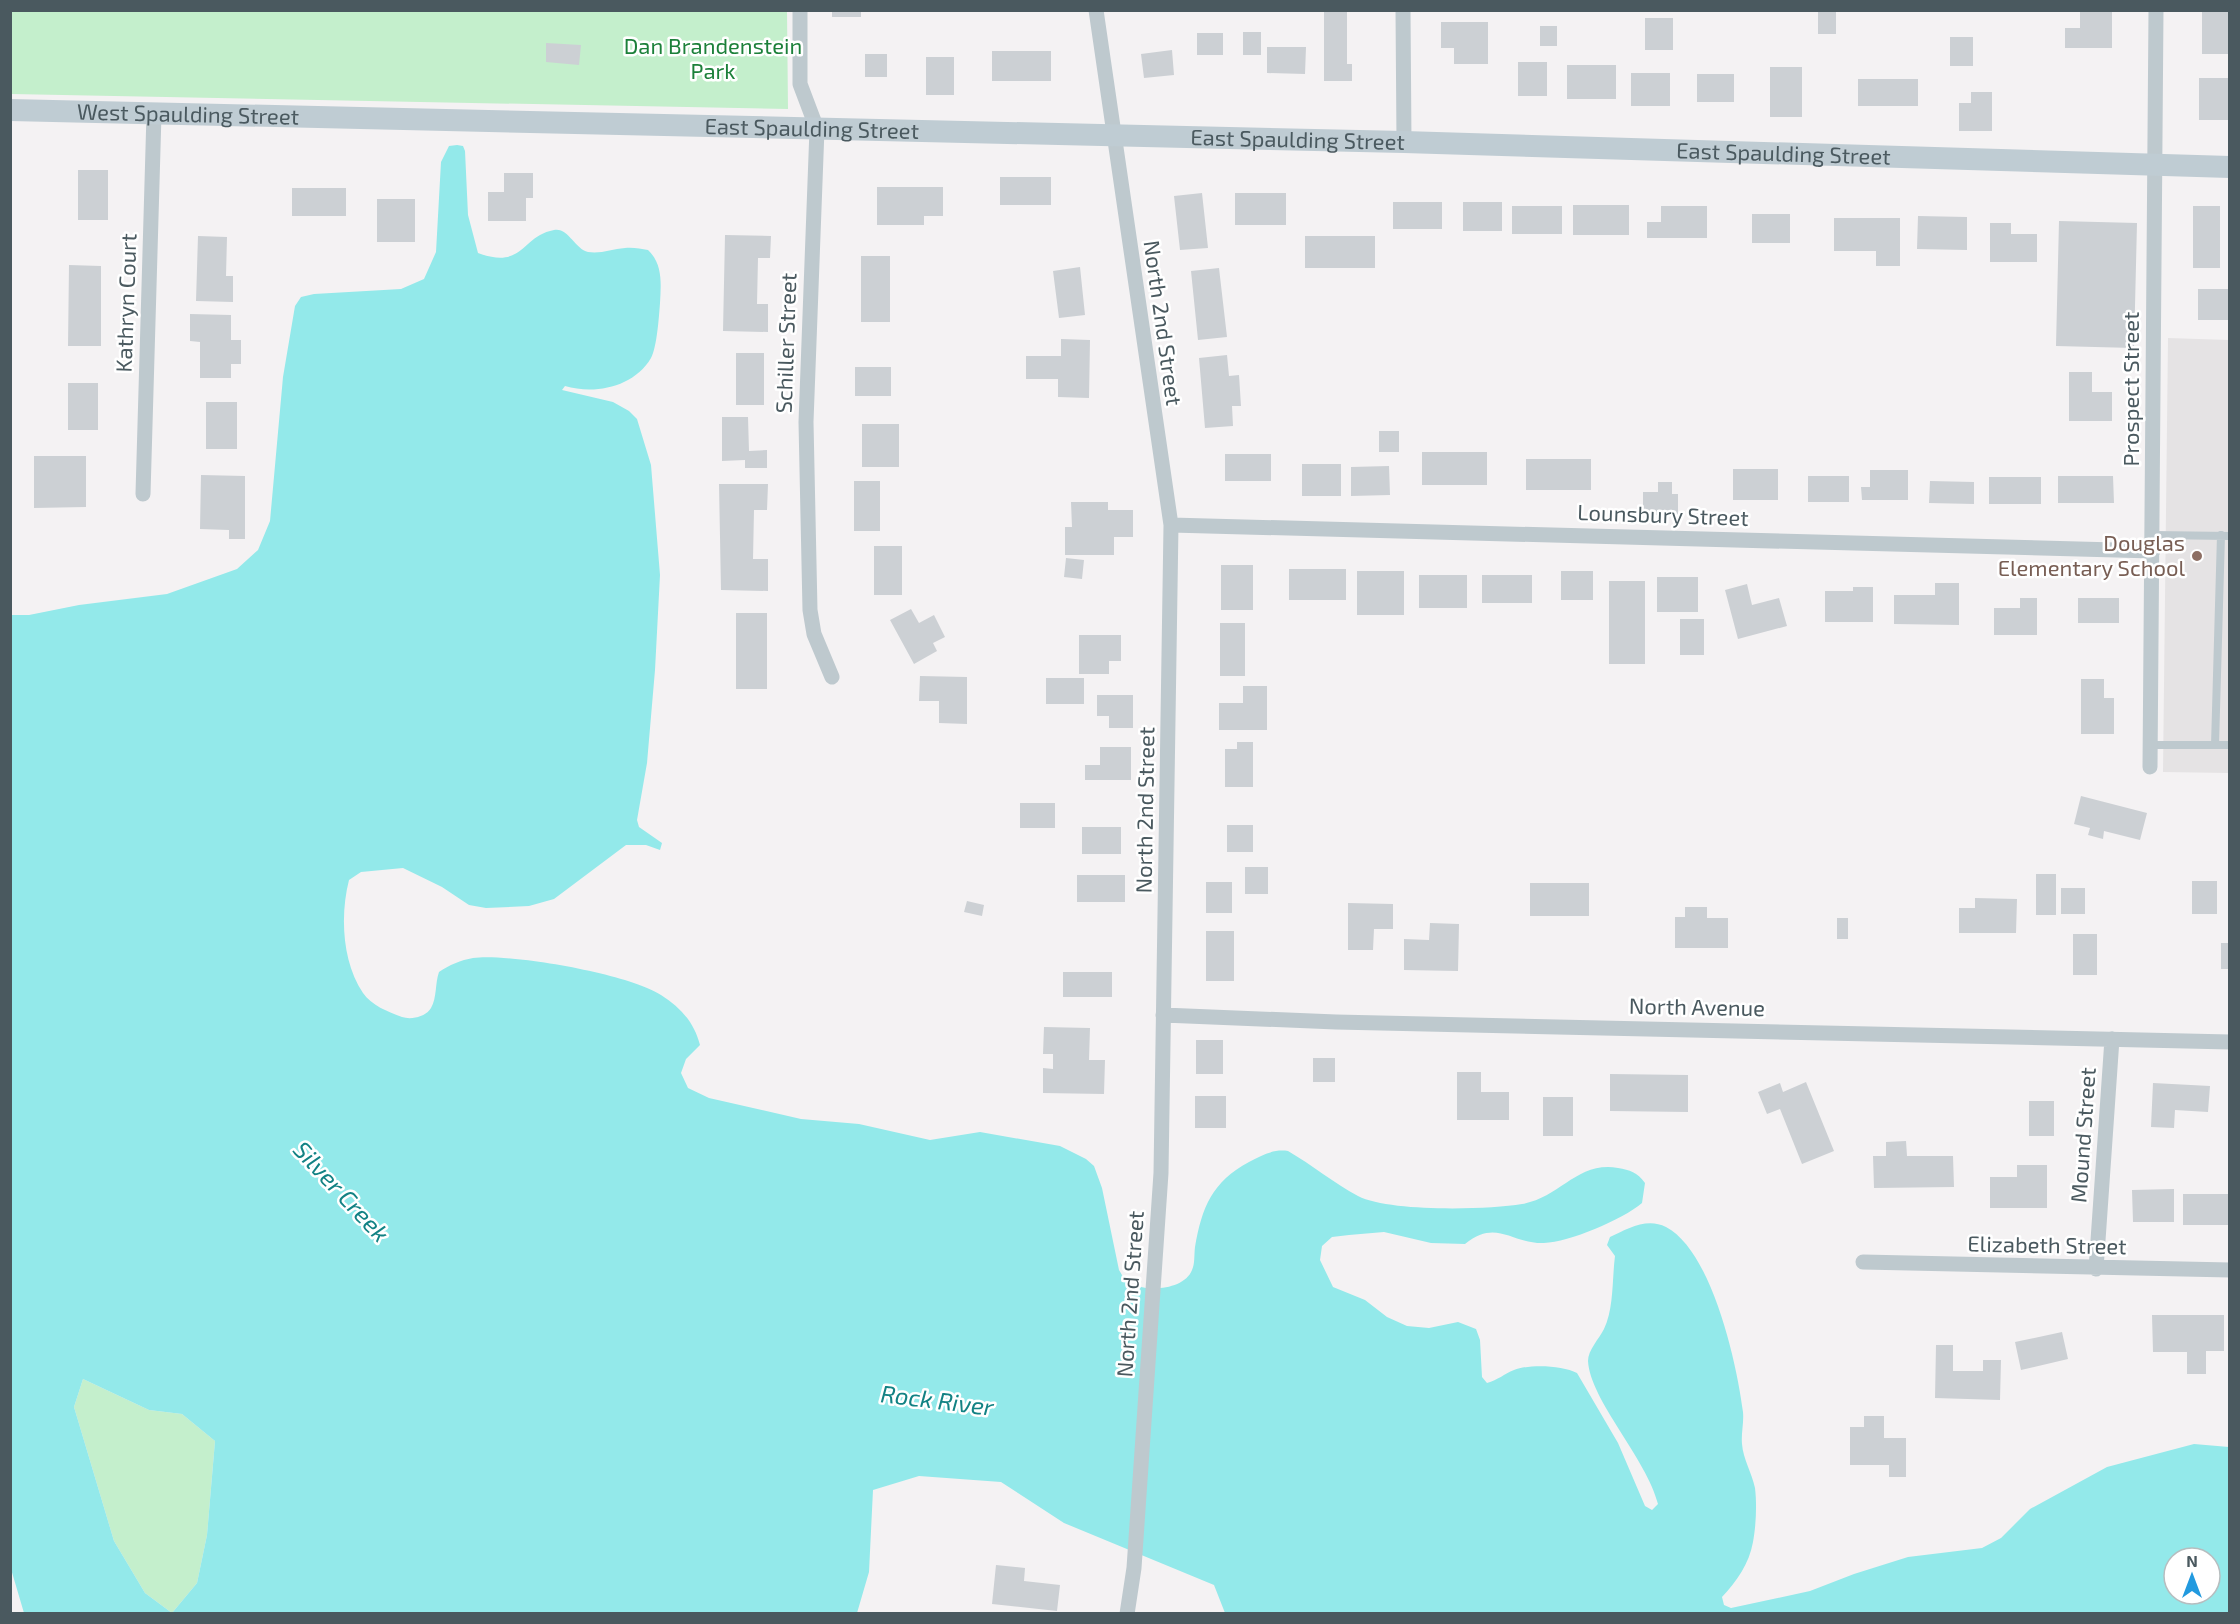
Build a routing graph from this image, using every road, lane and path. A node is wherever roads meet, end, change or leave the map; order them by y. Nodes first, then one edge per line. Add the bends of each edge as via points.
1 (800, 10) edge
2 (1096, 10) edge
3 (1403, 10) edge
4 (2156, 10) edge
5 (10, 110) edge
6 (154, 114) junction
7 (366, 120) joint
8 (817, 129) junction
9 (1114, 135) junction
10 (1404, 142) junction
11 (2153, 165) junction
12 (2229, 166) edge
13 (143, 494) dead end
14 (1171, 525) junction
15 (2153, 535) junction
16 (2225, 535) edge
17 (2153, 551) junction
18 (832, 677) dead end
19 (2151, 745) junction
20 (2215, 745) junction
21 (2229, 745) edge
22 (2150, 767) dead end
23 (1163, 1015) junction
24 (2112, 1039) junction
25 (2229, 1042) edge
26 (1863, 1262) dead end
27 (2096, 1269) junction
28 (2229, 1270) edge
29 (1127, 1614) edge

1 - 8 street, Schiller Street via 800,84
2 - 9 street, North 2nd Street
3 - 10 street
4 - 11 street, Prospect Street
5 - 6 street, West Spaulding Street
6 - 7 street, West Spaulding Street
6 - 13 street, Kathryn Court
7 - 8 street, East Spaulding Street
8 - 9 street, East Spaulding Street
8 - 18 street, Schiller Street via 806,422 810,610 814,634
9 - 10 street, East Spaulding Street
9 - 14 street, North 2nd Street
10 - 11 street, East Spaulding Street
11 - 12 street, East Spaulding Street
11 - 15 street, Prospect Street
14 - 17 street, Lounsbury Street
14 - 23 street, North 2nd Street
15 - 16 lane
15 - 17 street, Prospect Street
16 - 20 lane
17 - 19 street, Prospect Street
19 - 20 lane
19 - 22 street, Prospect Street
20 - 21 lane
23 - 24 street, North Avenue
23 - 29 street, North 2nd Street via 1161,1173 1134,1568
24 - 25 street, North Avenue
24 - 27 street, Mound Street
26 - 27 street, Elizabeth Street
27 - 28 street, Elizabeth Street

